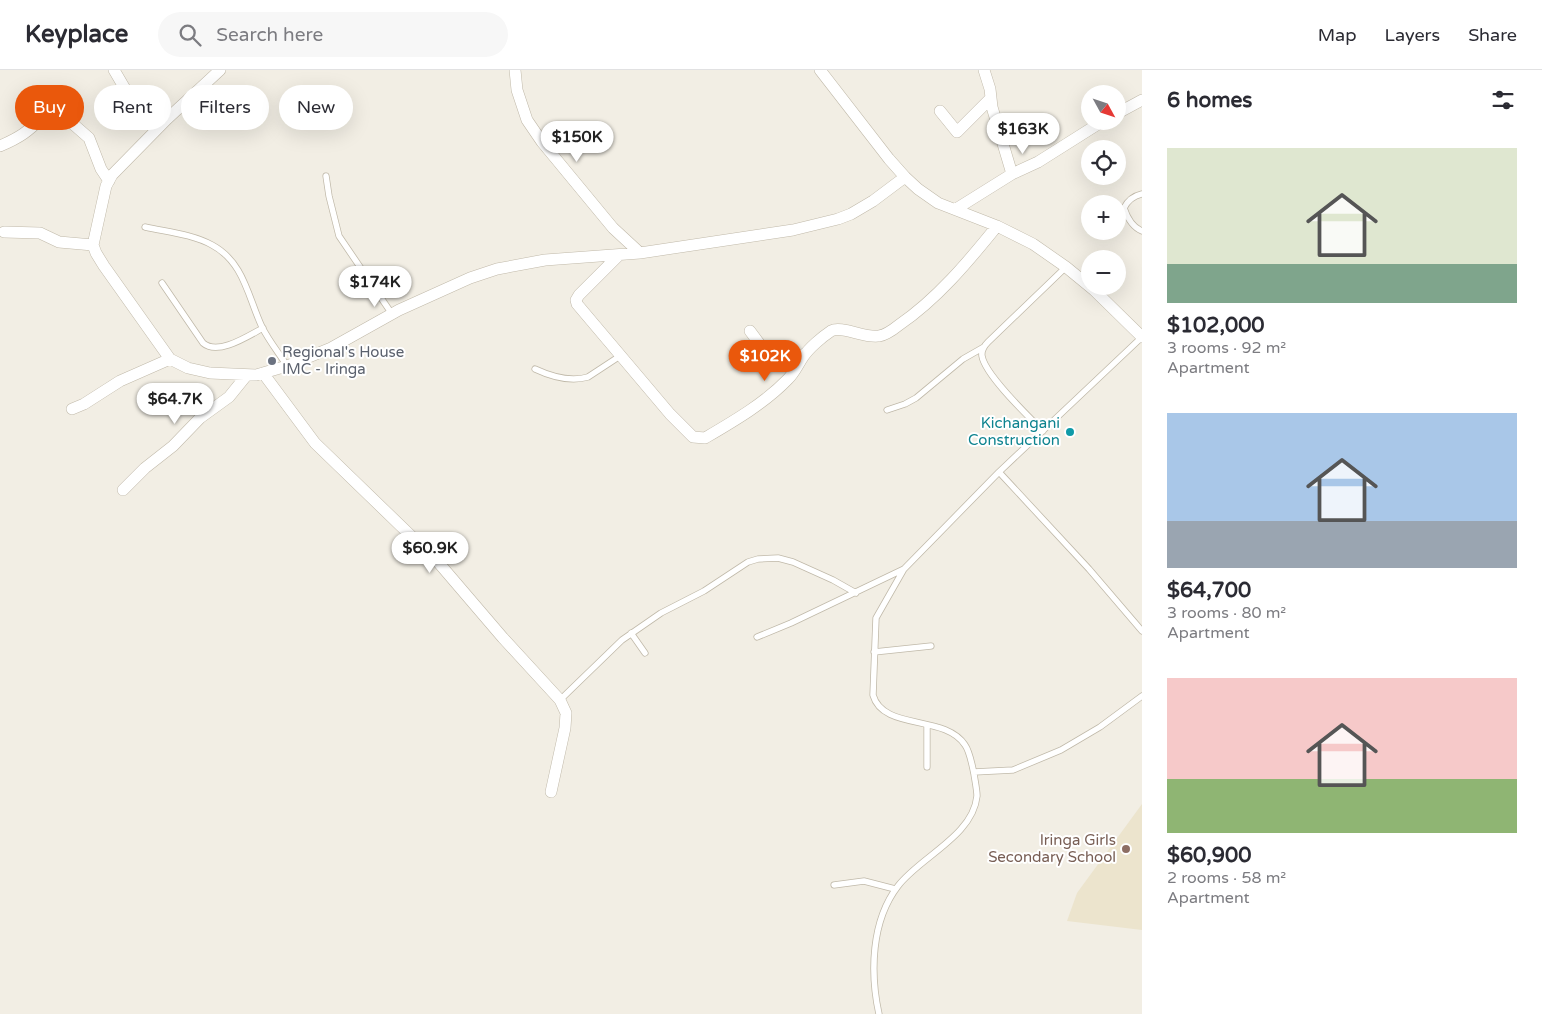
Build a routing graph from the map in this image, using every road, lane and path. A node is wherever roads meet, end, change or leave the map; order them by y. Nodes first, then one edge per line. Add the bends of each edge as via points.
1 (114, 70) edge
2 (220, 70) edge
3 (515, 70) edge
4 (820, 70) edge
5 (984, 70) edge
6 (123, 85) edge
7 (991, 98) junction
8 (1142, 100) edge
9 (1126, 109) edge
10 (940, 111) dead end
11 (171, 115) edge
12 (156, 130) edge
13 (1090, 130) edge
14 (0, 146) edge
15 (1012, 174) junction
16 (326, 176) dead end
17 (905, 178) junction
18 (109, 181) junction
19 (1142, 194) edge
20 (956, 209) junction
21 (997, 226) junction
22 (145, 227) dead end
23 (1142, 231) edge
24 (4, 232) dead end
25 (93, 245) junction
26 (640, 253) junction
27 (618, 256) junction
28 (1066, 267) junction
29 (162, 283) dead end
30 (392, 314) junction
31 (263, 328) junction
32 (750, 331) dead end
33 (1142, 337) edge
34 (984, 347) junction
35 (805, 354) junction
36 (620, 356) junction
37 (170, 359) junction
38 (287, 366) junction
39 (536, 369) dead end
40 (264, 373) junction
41 (246, 376) junction
42 (72, 409) dead end
43 (887, 410) dead end
44 (1043, 431) junction
45 (999, 472) junction
46 (123, 490) dead end
47 (904, 569) junction
48 (856, 593) junction
49 (1142, 631) edge
50 (631, 633) junction
51 (757, 637) dead end
52 (931, 646) dead end
53 (874, 652) junction
54 (645, 653) dead end
55 (1142, 696) edge
56 (560, 700) junction
57 (927, 725) junction
58 (927, 767) dead end
59 (974, 772) junction
60 (551, 792) dead end
61 (834, 885) dead end
62 (896, 890) junction
63 (879, 1014) edge

1 - 6 street
2 - 11 street
3 - 26 street via 527,120 542,142 613,228
4 - 17 street
5 - 7 street
7 - 10 street via 956,132
7 - 15 street
8 - 9 street
12 - 18 street
13 - 15 street
14 - 18 street via 26,133 57,110 89,138
15 - 20 street
16 - 30 lane via 333,218 342,244
17 - 20 street via 938,203
17 - 26 street via 866,205 838,219 793,230
18 - 25 street
19 - 23 lane via 1128,201 1124,208 1128,218
20 - 21 street
21 - 28 street via 1033,244
21 - 35 street via 927,304 894,329 880,336 834,330
22 - 31 lane via 191,237 217,248 241,272
24 - 25 street via 40,233 60,242
25 - 37 street via 104,266
26 - 27 street
27 - 30 street via 545,260 497,269
27 - 36 street via 576,300 578,307
28 - 33 street
28 - 34 lane
29 - 31 lane via 203,343 210,348 229,344
30 - 38 street via 332,348
31 - 38 lane
32 - 35 street via 773,362
33 - 44 lane
34 - 43 lane via 963,359 916,398
34 - 44 lane via 984,361 995,379
35 - 36 street via 790,377 774,392 705,438 693,437
36 - 39 lane via 582,379 563,378
37 - 41 street via 188,368 210,373
37 - 42 street via 120,381
38 - 40 street
40 - 41 street
40 - 56 street via 315,443 438,562
41 - 46 street via 229,397 200,418 177,443
44 - 45 lane
45 - 47 lane
45 - 49 lane
47 - 48 lane
47 - 53 lane via 876,618
48 - 50 lane via 793,562 778,558 758,559 737,568
48 - 51 lane
50 - 54 lane
50 - 56 lane
52 - 53 lane
53 - 57 lane via 873,695 876,703 883,710
55 - 59 lane via 1061,750 1013,770
56 - 60 street via 566,713 565,728
57 - 58 lane
57 - 59 lane via 944,728 959,737 967,746
59 - 62 lane via 977,796 970,818 904,878
61 - 62 lane via 864,881
62 - 63 lane via 889,899 875,943

